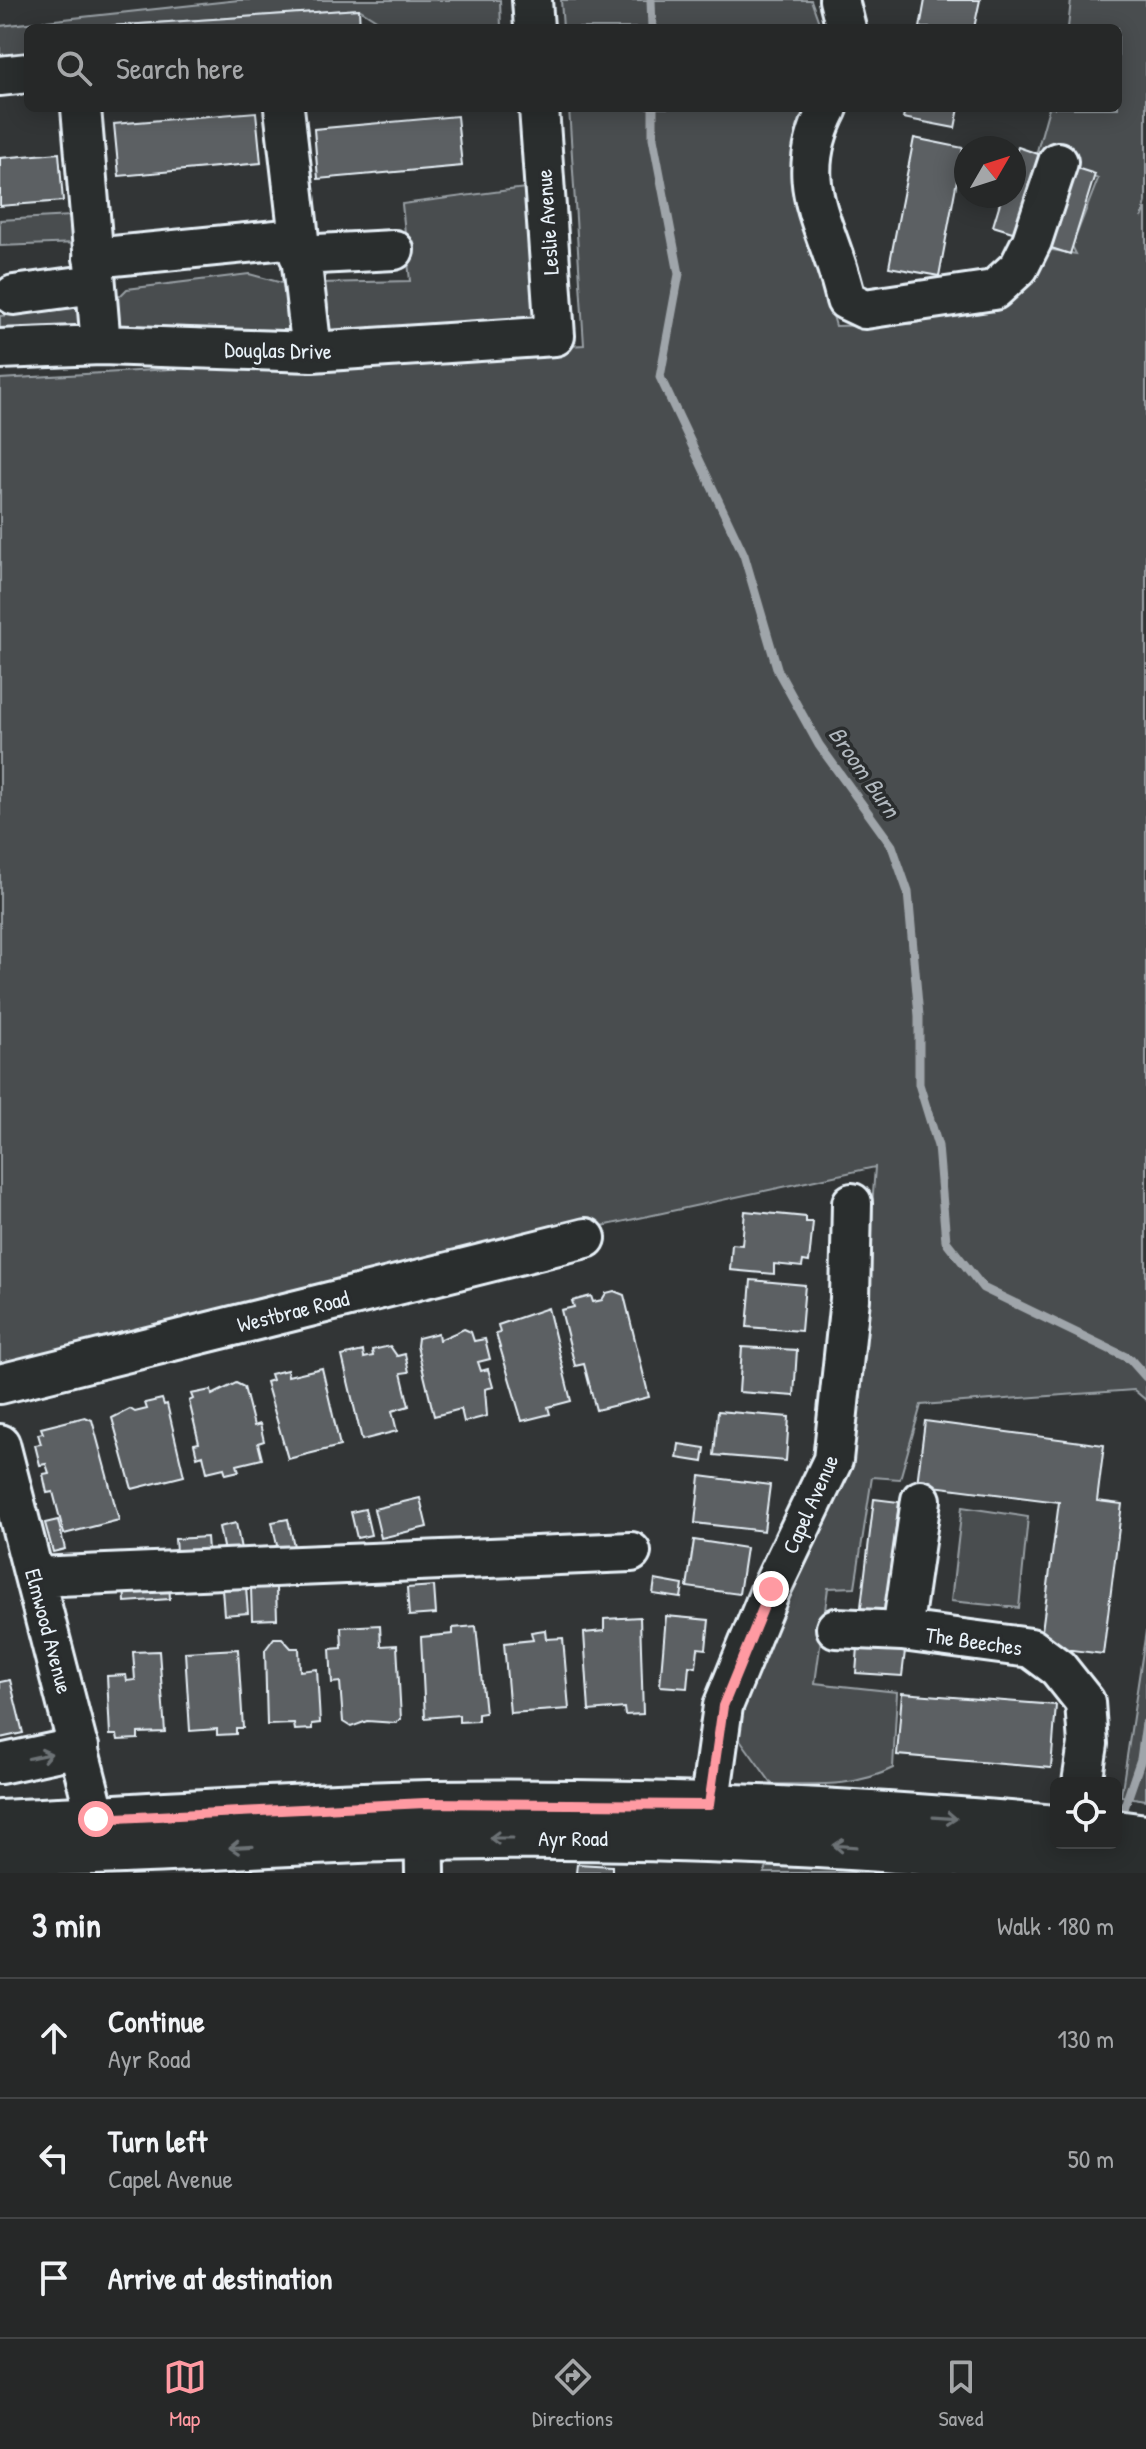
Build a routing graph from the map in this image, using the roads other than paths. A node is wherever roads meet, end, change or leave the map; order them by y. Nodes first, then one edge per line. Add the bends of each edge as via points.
1 (532, 0) edge
2 (839, 0) edge
3 (534, 24) edge
4 (845, 24) edge
5 (24, 73) edge
6 (0, 76) edge
7 (81, 112) edge
8 (284, 112) edge
9 (539, 112) edge
10 (826, 112) edge
11 (1058, 162) dead end
12 (298, 246) junction
13 (394, 250) dead end
14 (94, 271) junction
15 (14, 295) dead end
16 (555, 336) joint
17 (101, 345) junction
18 (0, 349) edge
19 (312, 352) junction
20 (852, 1203) dead end
21 (586, 1238) dead end
22 (0, 1384) edge
23 (0, 1444) edge
24 (921, 1500) dead end
25 (631, 1552) dead end
26 (35, 1577) junction
27 (836, 1628) dead end
28 (902, 1631) junction
29 (79, 1747) junction
30 (0, 1764) edge
31 (1083, 1777) edge
32 (707, 1822) junction
33 (0, 1823) edge
34 (1122, 1834) edge
35 (101, 1836) junction
36 (1146, 1837) edge
37 (424, 1838) edge
38 (1050, 1845) edge
39 (1077, 1849) edge
40 (0, 1853) edge
41 (1145, 1873) edge

1 - 3 street
2 - 4 street
5 - 6 street
7 - 14 street
8 - 12 street
9 - 16 street, Leslie Avenue
10 - 11 street via 809,164 813,201 839,266 846,300 865,309 994,290 1019,267 1032,241
12 - 13 street
12 - 14 street
12 - 19 street
14 - 15 street
14 - 17 street
16 - 19 street, Douglas Drive
17 - 18 street, Douglas Drive
17 - 19 street, Douglas Drive
20 - 32 street, Capel Avenue via 850,1299 833,1460 723,1706
21 - 22 street, Westbrae Road
23 - 26 street, Elmwood Avenue
24 - 28 street, The Beeches
25 - 26 street
26 - 29 street, Elmwood Avenue
27 - 28 street, The Beeches
28 - 31 street, The Beeches via 1031,1648 1058,1668 1085,1702 1088,1744
30 -> 29 street
29 - 35 street, Elmwood Avenue
32 - 37 main road, Ayr Road
32 - 38 main road, Ayr Road via 801,1843
33 - 35 main road, Ayr Road
34 - 36 main road
35 - 37 main road, Ayr Road
35 - 40 main road, Ayr Road
39 - 41 main road, Ayr Road

